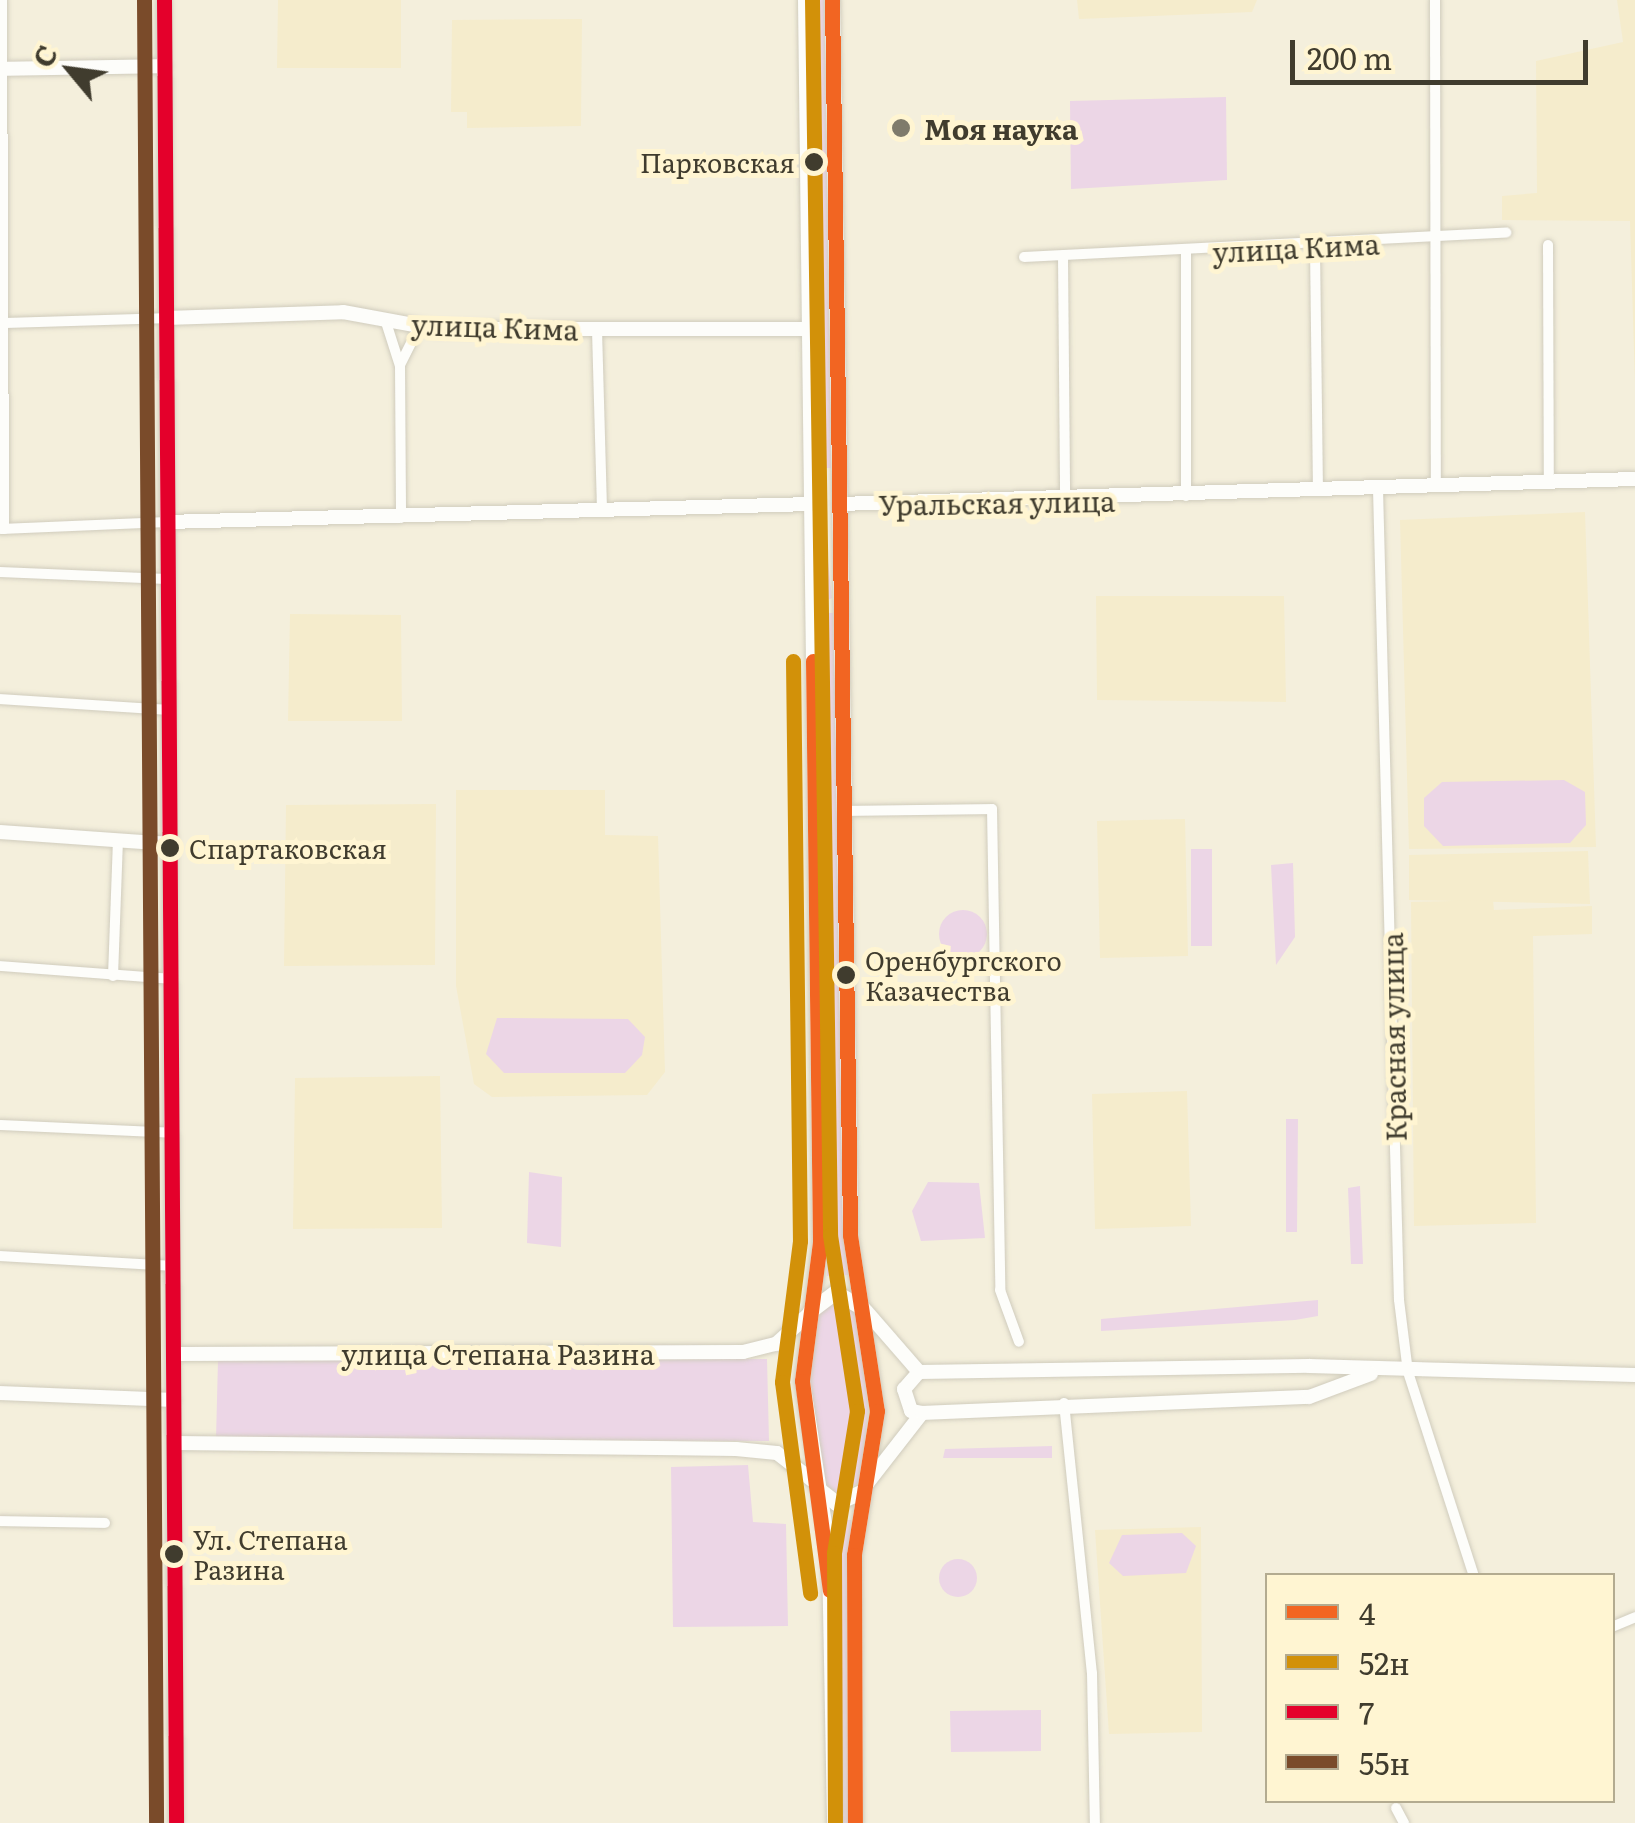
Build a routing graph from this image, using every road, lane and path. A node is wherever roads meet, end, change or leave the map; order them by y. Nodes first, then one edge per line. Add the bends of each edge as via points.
1 (2, 0) edge
2 (164, 0) edge
3 (805, 0) edge
4 (832, 0) edge
5 (1435, 0) edge
6 (164, 66) junction
7 (1, 69) edge
8 (1506, 234) dead end
9 (1429, 238) junction
10 (1548, 245) dead end
11 (1316, 247) junction
12 (1186, 252) junction
13 (1063, 256) junction
14 (1024, 257) dead end
15 (166, 318) junction
16 (384, 319) junction
17 (2, 323) edge
18 (418, 328) junction
19 (811, 328) junction
20 (597, 330) junction
21 (400, 366) junction
22 (1635, 479) edge
23 (1549, 482) junction
24 (1436, 486) junction
25 (1378, 489) junction
26 (1318, 491) junction
27 (1186, 497) junction
28 (1065, 502) junction
29 (812, 504) junction
30 (838, 504) junction
31 (602, 506) junction
32 (401, 519) junction
33 (166, 522) junction
34 (2, 529) edge
35 (0, 572) edge
36 (167, 579) junction
37 (812, 606) junction
38 (840, 606) junction
39 (0, 699) edge
40 (168, 710) junction
41 (846, 810) junction
42 (0, 832) edge
43 (118, 842) junction
44 (171, 844) junction
45 (0, 966) edge
46 (113, 976) junction
47 (172, 980) junction
48 (0, 1125) edge
49 (172, 1133) junction
50 (0, 1256) edge
51 (174, 1266) junction
52 (866, 1311) junction
53 (808, 1314) junction
54 (1019, 1342) dead end
55 (174, 1354) junction
56 (919, 1372) junction
57 (1408, 1372) junction
58 (1372, 1374) junction
59 (1635, 1375) edge
60 (0, 1393) edge
61 (174, 1400) junction
62 (1064, 1404) junction
63 (922, 1413) junction
64 (175, 1443) junction
65 (812, 1480) junction
66 (866, 1486) junction
67 (0, 1521) edge
68 (104, 1524) dead end
69 (1473, 1573) edge
70 (1396, 1808) dead end
71 (176, 1823) edge
72 (834, 1823) edge
73 (855, 1823) edge
74 (1095, 1823) edge
75 (1404, 1823) edge

1 - 7 street
2 - 6 main road
3 - 19 main road
4 - 30 main road
5 - 9 street via 1440,212
6 - 7 main road
6 - 15 main road
7 - 17 street
8 - 9 street, улица Кима
9 - 11 street, улица Кима
9 - 24 street
10 - 23 street
11 - 12 street, улица Кима
11 - 26 street
12 - 13 street, улица Кима
12 - 27 street
13 - 14 street, улица Кима
13 - 28 street
15 - 16 main road, улица Кима
15 - 17 street, улица Кима
15 - 33 main road
16 - 18 main road, улица Кима
16 - 21 street
17 - 34 street
18 - 20 main road, улица Кима
18 - 21 street
19 - 20 main road, улица Кима
19 - 29 main road
20 - 31 street
21 - 32 street
22 - 23 main road, Уральская улица
23 - 24 main road, Уральская улица
24 - 25 main road, Уральская улица
25 - 26 main road, Уральская улица
25 - 57 street, Красная улица
26 - 27 main road, Уральская улица
27 - 28 main road, Уральская улица
28 - 30 main road, Уральская улица
29 - 30 main road, Уральская улица
29 - 31 main road, Уральская улица
29 - 37 main road
30 - 38 main road
31 - 32 main road, Уральская улица
32 - 33 main road, Уральская улица
33 - 34 street, Уральская улица
33 - 36 main road
35 - 36 street
36 - 40 main road
37 - 38 main road
37 - 53 main road via 820,1242
38 - 41 main road
39 - 40 street
40 - 44 main road
41 - 52 main road via 850,1235
41 - 54 street via 992,809 1000,1290
42 - 43 main road
43 - 44 main road
43 - 46 street
44 - 47 main road
45 - 46 street
46 - 47 street
47 - 49 main road
48 - 49 street
49 - 51 main road
50 - 51 street
51 - 55 main road
52 - 53 main road via 835,1292
52 - 56 main road
52 - 66 main road via 877,1411
53 - 55 main road, улица Степана Разина via 776,1344 744,1352
53 - 65 main road via 802,1381
55 - 61 main road
56 - 58 main road via 1309,1366
56 - 63 main road via 904,1389 911,1411
57 - 58 main road
57 - 59 main road
57 - 69 street, Красная улица
58 - 62 main road via 1309,1398
60 - 61 main road
61 - 64 main road
62 - 63 main road
62 - 74 street via 1092,1672
63 - 66 main road
64 - 65 main road via 736,1449 778,1453
64 - 71 main road
65 - 66 main road via 836,1503
65 - 72 main road via 829,1556
66 - 73 main road via 854,1555
67 - 68 street
70 - 75 street

